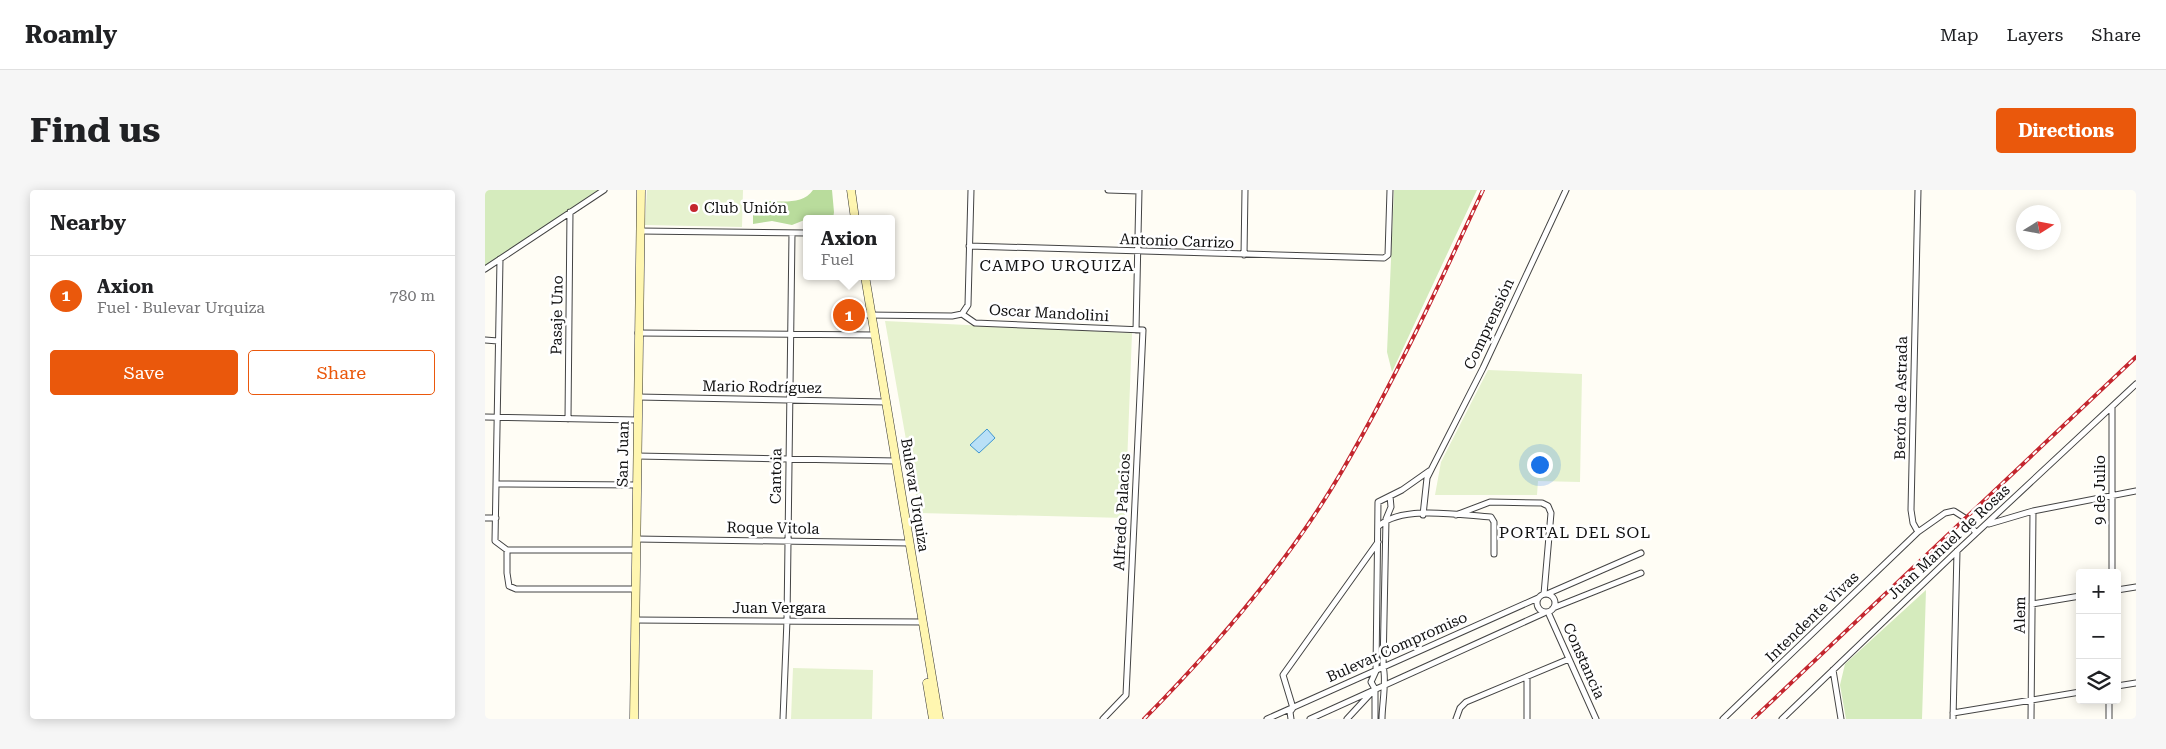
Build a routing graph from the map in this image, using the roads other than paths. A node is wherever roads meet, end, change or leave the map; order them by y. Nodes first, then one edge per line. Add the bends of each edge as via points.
1 (604, 190) edge
2 (641, 190) edge
3 (849, 190) edge
4 (971, 190) edge
5 (1108, 190) edge
6 (1139, 190) edge
7 (1245, 190) edge
8 (1389, 190) edge
9 (1566, 190) edge
10 (1918, 190) edge
11 (570, 212) junction
12 (852, 215) edge
13 (854, 215) edge
14 (639, 231) junction
15 (792, 232) junction
16 (803, 233) edge
17 (969, 246) junction
18 (1138, 252) junction
19 (1244, 255) junction
20 (500, 259) junction
21 (485, 269) edge
22 (862, 280) edge
23 (865, 280) edge
24 (962, 314) junction
25 (869, 316) junction
26 (1136, 330) junction
27 (1143, 330) joint
28 (637, 333) junction
29 (791, 335) junction
30 (873, 335) junction
31 (485, 340) edge
32 (499, 341) junction
33 (2136, 384) edge
34 (637, 397) junction
35 (790, 400) junction
36 (884, 402) junction
37 (2113, 407) junction
38 (485, 417) edge
39 (497, 418) junction
40 (568, 419) junction
41 (637, 420) junction
42 (637, 456) junction
43 (789, 458) junction
44 (893, 460) junction
45 (1432, 468) junction
46 (496, 484) junction
47 (637, 485) junction
48 (2136, 491) edge
49 (2113, 494) junction
50 (1390, 496) junction
51 (2033, 511) junction
52 (1423, 515) junction
53 (1456, 515) junction
54 (485, 518) edge
55 (496, 518) junction
56 (1386, 519) junction
57 (1986, 525) junction
58 (1379, 526) junction
59 (1918, 532) junction
60 (1976, 533) junction
61 (636, 538) junction
62 (788, 541) junction
63 (1378, 541) junction
64 (907, 543) junction
65 (507, 550) junction
66 (636, 550) junction
67 (1957, 551) junction
68 (1641, 553) dead end
69 (1494, 554) dead end
70 (2112, 569) edge
71 (1641, 573) dead end
72 (2136, 587) edge
73 (635, 589) junction
74 (2121, 589) edge
75 (1546, 594) junction
76 (2076, 597) edge
77 (1538, 598) junction
78 (2032, 604) junction
79 (1549, 611) junction
80 (635, 620) junction
81 (787, 620) junction
82 (920, 622) junction
83 (1569, 659) junction
84 (1383, 667) junction
85 (1376, 670) junction
86 (1833, 670) junction
87 (1527, 677) junction
88 (2136, 683) edge
89 (2121, 685) edge
90 (1383, 686) junction
91 (1375, 689) junction
92 (2076, 693) edge
93 (2031, 700) junction
94 (2109, 704) edge
95 (1293, 708) junction
96 (1953, 716) edge
97 (634, 719) edge
98 (783, 719) edge
99 (933, 719) edge
100 (939, 719) edge
101 (1103, 719) edge
102 (1267, 719) edge
103 (1291, 719) edge
104 (1310, 719) edge
105 (1347, 719) edge
106 (1375, 719) edge
107 (1382, 719) edge
108 (1456, 719) edge
109 (1527, 719) edge
110 (1596, 719) edge
111 (1723, 719) edge
112 (1781, 719) edge
113 (1841, 719) edge
114 (2031, 719) edge
115 (2109, 719) edge

1 - 11 street
2 - 14 main road, San Juan
3 - 12 main road
3 - 13 main road
4 - 17 street
5 - 6 street
6 - 18 street
7 - 19 street
8 - 19 street, Antonio Carrizo via 1388,255 1385,258
9 - 45 street, Comprensión via 1483,368
10 - 59 street, Berón de Astrada via 1911,510
11 - 20 street
11 - 40 street, Pasaje Uno
14 - 15 street
14 - 28 main road, San Juan
15 - 16 street
15 - 29 street, Cantoia
17 - 18 street, Antonio Carrizo
17 - 24 street via 968,305
18 - 19 street, Antonio Carrizo
18 - 26 street
20 - 21 street
20 - 32 street
22 - 25 main road, Bulevar Urquiza
23 - 25 main road, Bulevar Urquiza
24 - 25 street, Oscar Mandolini
24 - 26 street, Oscar Mandolini via 975,323
25 - 30 main road, Bulevar Urquiza
26 - 27 street, Oscar Mandolini
27 - 101 street, Alfredo Palacios via 1126,695
28 - 29 street
28 - 34 main road, San Juan
29 - 30 street
29 - 35 street, Cantoia
30 - 36 main road, Bulevar Urquiza
31 - 32 street
32 - 39 street
33 - 37 street, Juan Manuel de Rosas
34 - 35 street, Mario Rodríguez
34 - 41 main road, San Juan
35 - 36 street, Mario Rodríguez
35 - 43 street, Cantoia
36 - 44 main road, Bulevar Urquiza
37 - 49 street, 9 de Julio
37 - 57 street, Juan Manuel de Rosas
38 - 39 street
39 - 40 street
39 - 46 street
40 - 41 street
41 - 42 main road, San Juan
42 - 43 street
42 - 47 main road, San Juan
43 - 44 street
43 - 62 street, Cantoia
44 - 64 main road, Bulevar Urquiza
45 - 50 street, Comprensión
45 - 52 street, Comprensión via 1427,478
46 - 47 street
46 - 55 street
47 - 61 main road, San Juan
48 - 49 street
49 - 51 street
49 - 70 street, 9 de Julio
50 - 56 street via 1391,507
50 - 58 street via 1378,502
51 - 57 street
51 - 78 street, Alem
52 - 53 street
52 - 56 street via 1402,514
53 - 69 street via 1491,517 1494,522
53 - 75 street via 1490,502 1542,503 1548,506 1551,513
54 - 55 street
55 - 65 street via 495,541
56 - 58 street
56 - 84 street
57 - 60 street, Juan Manuel de Rosas
58 - 63 street
59 - 60 street via 1945,513 1954,512 1965,518
59 - 111 street, Intendente Vivas
60 - 67 street, Juan Manuel de Rosas
61 - 62 street, Roque Vitola
61 - 66 main road, San Juan
62 - 64 street, Roque Vitola
62 - 81 street, Cantoia
63 - 85 street
63 - 95 street via 1283,675
64 - 82 main road, Bulevar Urquiza
65 - 66 street
65 - 73 street via 509,586 516,589
66 - 73 main road, San Juan
67 - 86 street, Juan Manuel de Rosas
67 - 96 street
68 - 75 street
71 - 79 street, Bulevar Compromiso
72 - 74 street
73 - 80 main road, San Juan
75 - 77 street, Bulevar Compromiso
75 - 79 street via 1554,600
76 - 78 street
77 - 79 street via 1537,607
77 - 84 street, Bulevar Compromiso
78 - 93 street, Alem
79 - 83 street, Constancia
79 - 90 street, Bulevar Compromiso
80 - 81 street, Juan Vergara
80 - 97 main road, San Juan
81 - 82 street, Juan Vergara
81 - 98 street, Cantoia
82 - 99 main road, Bulevar Urquiza
82 - 100 main road, Bulevar Urquiza
83 - 87 street
83 - 110 street, Constancia
84 - 85 street, Bulevar Compromiso
84 - 90 street via 1386,676
85 - 91 street via 1371,682
85 - 95 street, Bulevar Compromiso
86 - 112 street, Juan Manuel de Rosas
86 - 113 street
87 - 108 street via 1466,702
87 - 109 street
88 - 89 street
90 - 91 street, Bulevar Compromiso
90 - 107 street
91 - 104 street, Bulevar Compromiso
91 - 105 street
91 - 106 street
92 - 93 street
93 - 96 street
93 - 114 street, Alem
94 - 115 street
95 - 102 street, Bulevar Compromiso
95 - 103 street

